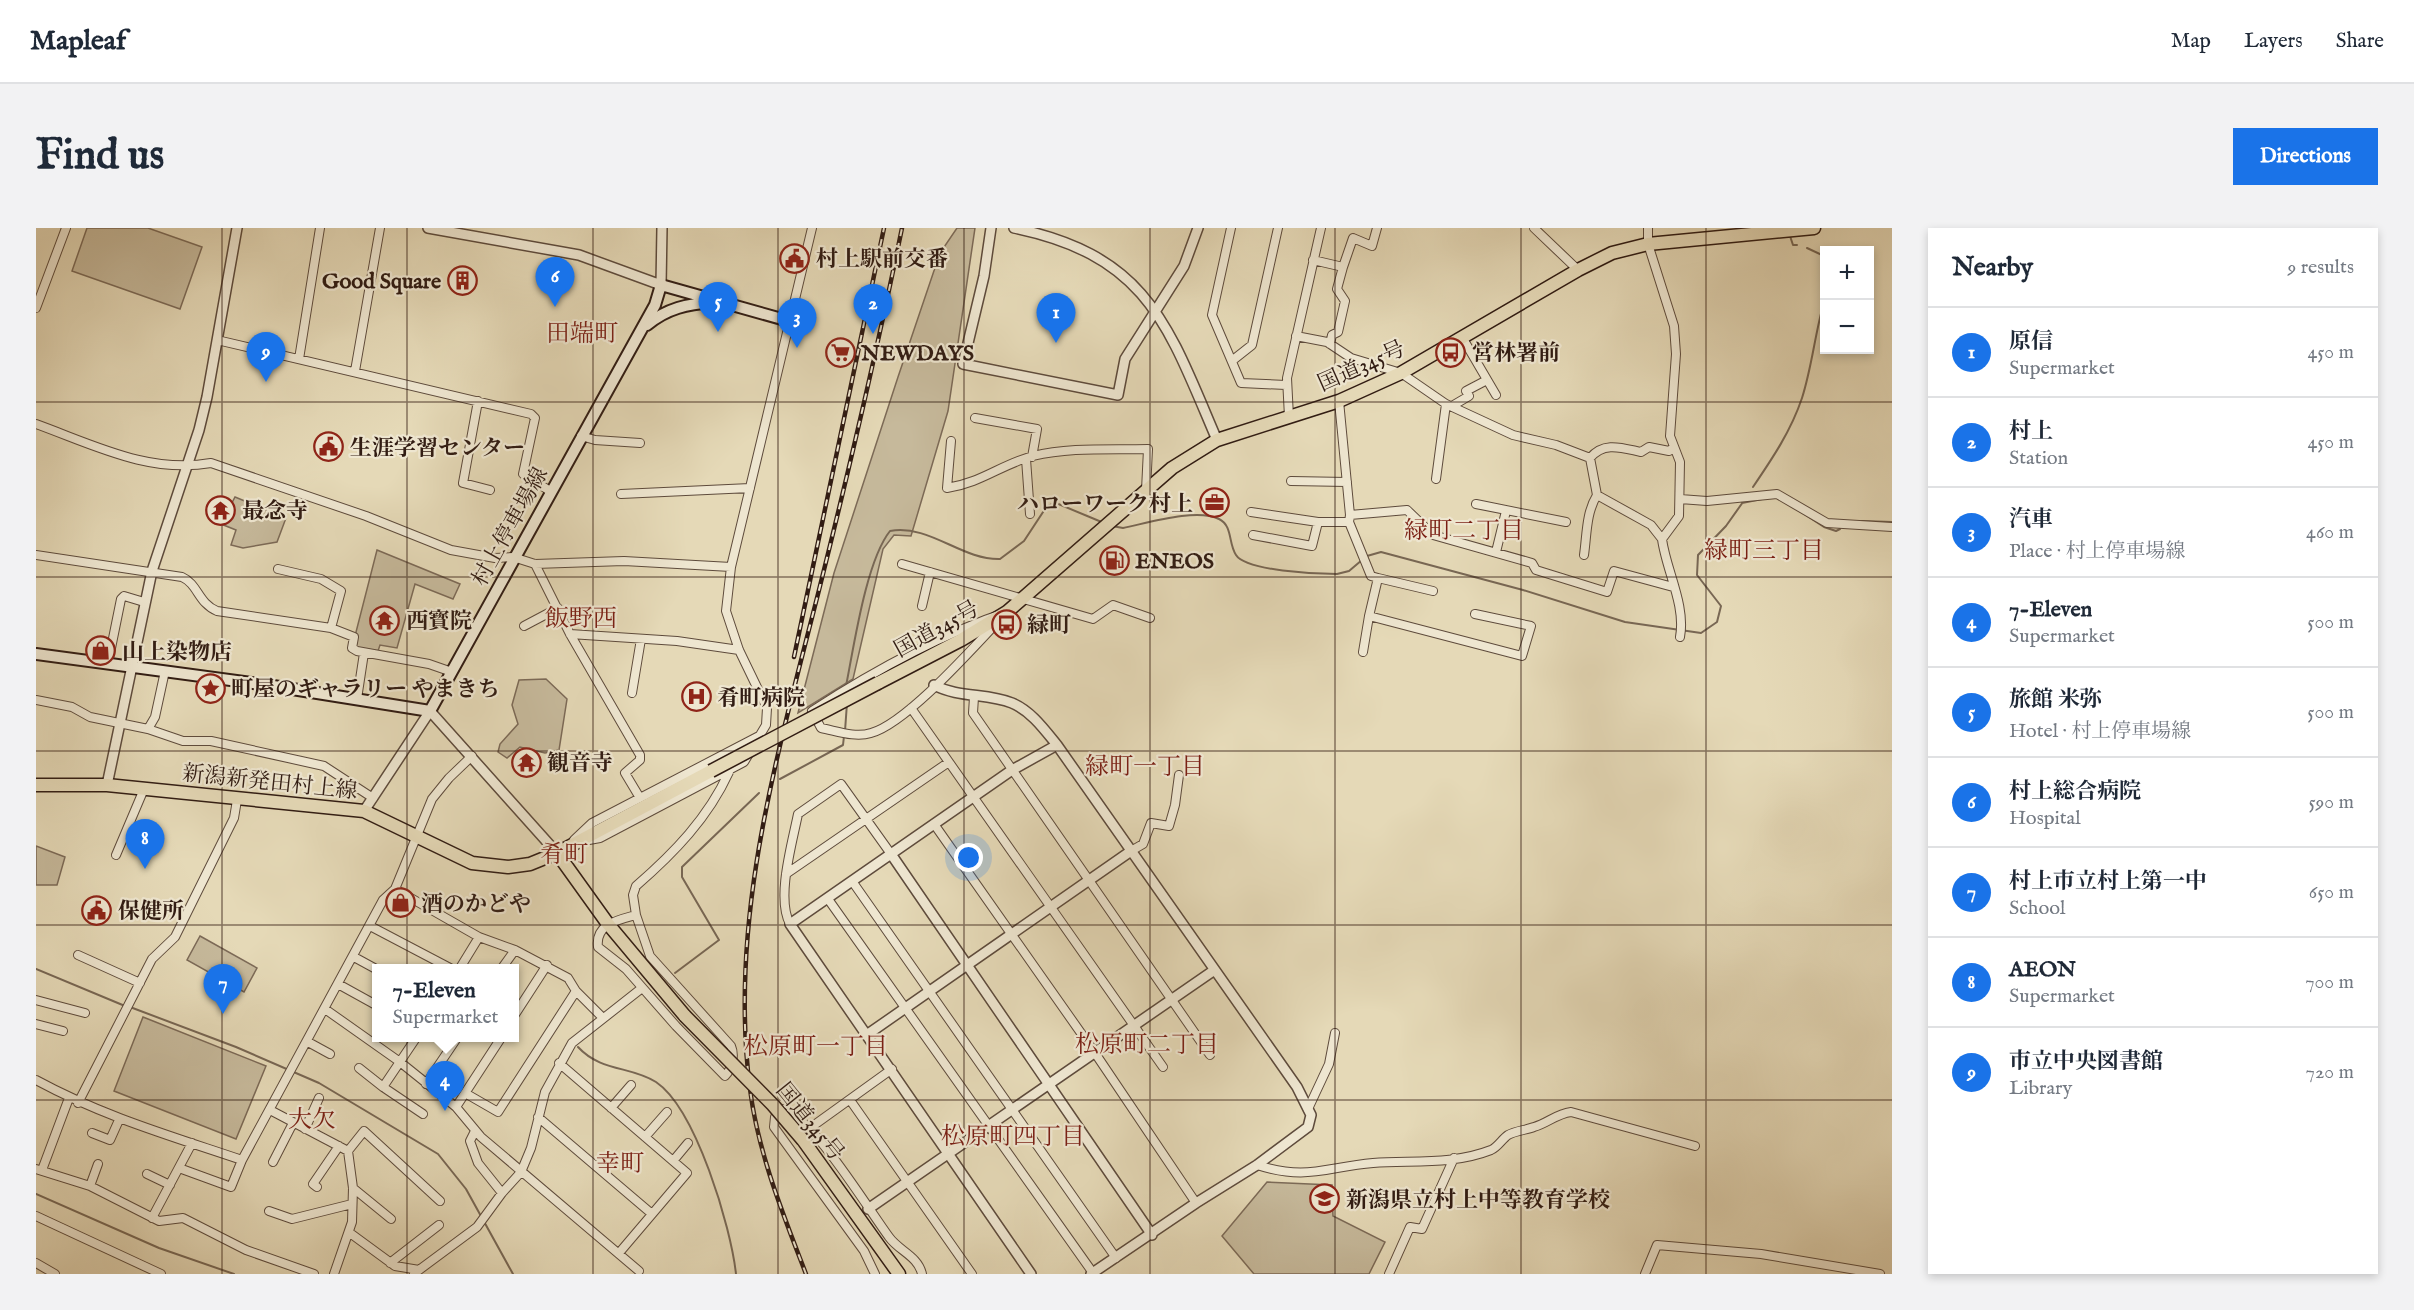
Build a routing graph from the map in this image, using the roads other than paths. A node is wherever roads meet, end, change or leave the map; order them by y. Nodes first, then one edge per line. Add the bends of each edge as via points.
1 (66, 228) edge
2 (237, 228) edge
3 (320, 228) edge
4 (380, 228) edge
5 (428, 228) edge
6 (662, 228) edge
7 (812, 228) edge
8 (991, 228) edge
9 (1014, 228) edge
10 (1198, 228) edge
11 (1231, 228) edge
12 (1278, 228) edge
13 (1321, 228) edge
14 (1377, 228) edge
15 (1534, 228) edge
16 (1648, 228) edge
17 (1814, 228) edge
18 (1648, 244) junction
19 (1313, 260) junction
20 (1343, 267) junction
21 (1578, 270) junction
22 (661, 285) junction
23 (719, 301) junction
24 (36, 308) edge
25 (1157, 311) junction
26 (789, 321) junction
27 (641, 330) junction
28 (1296, 336) junction
29 (1462, 337) junction
30 (217, 340) junction
31 (1330, 344) junction
32 (299, 359) junction
33 (1233, 360) junction
34 (355, 371) junction
35 (1401, 373) junction
36 (1487, 380) junction
37 (1286, 385) junction
38 (1496, 395) dead end
39 (478, 401) junction
40 (1339, 401) junction
41 (1449, 405) junction
42 (1290, 417) junction
43 (975, 418) dead end
44 (36, 424) edge
45 (581, 436) junction
46 (951, 441) dead end
47 (1216, 441) junction
48 (640, 443) dead end
49 (1674, 447) junction
50 (1029, 458) junction
51 (1590, 458) junction
52 (186, 468) junction
53 (1436, 479) dead end
54 (1291, 481) dead end
55 (1347, 482) junction
56 (750, 488) junction
57 (490, 490) dead end
58 (1146, 490) junction
59 (550, 491) junction
60 (621, 494) dead end
61 (1597, 495) junction
62 (1680, 500) junction
63 (1476, 504) dead end
64 (1506, 511) junction
65 (1251, 512) dead end
66 (1030, 514) dead end
67 (1350, 519) junction
68 (1318, 522) junction
69 (1566, 522) dead end
70 (1892, 527) edge
71 (1253, 535) dead end
72 (1662, 539) junction
73 (1496, 552) junction
74 (36, 555) edge
75 (1584, 555) dead end
76 (513, 557) junction
77 (535, 564) junction
78 (902, 564) dead end
79 (731, 567) junction
80 (278, 570) dead end
81 (152, 571) junction
82 (930, 572) junction
83 (1378, 578) junction
84 (1673, 587) junction
85 (1433, 591) dead end
86 (1022, 600) junction
87 (144, 602) junction
88 (922, 606) dead end
89 (558, 608) junction
90 (1007, 612) junction
91 (1475, 614) dead end
92 (1369, 616) junction
93 (1150, 618) dead end
94 (524, 626) dead end
95 (331, 628) junction
96 (570, 633) junction
97 (1680, 637) dead end
98 (641, 639) junction
99 (739, 650) junction
100 (1363, 652) dead end
101 (364, 653) junction
102 (36, 654) edge
103 (108, 663) junction
104 (131, 667) junction
105 (165, 671) junction
106 (452, 672) junction
107 (934, 685) junction
108 (632, 693) dead end
109 (974, 697) junction
110 (357, 699) junction
111 (36, 700) edge
112 (911, 708) junction
113 (430, 711) junction
114 (120, 723) junction
115 (148, 729) junction
116 (760, 735) junction
117 (1057, 745) junction
118 (472, 756) junction
119 (949, 762) junction
120 (1012, 770) junction
121 (729, 771) junction
122 (1179, 775) dead end
123 (36, 785) edge
124 (107, 785) junction
125 (144, 789) junction
126 (974, 797) junction
127 (373, 798) junction
128 (640, 798) junction
129 (237, 800) junction
130 (364, 812) junction
131 (866, 819) junction
132 (934, 824) junction
133 (414, 837) junction
134 (570, 844) junction
135 (1131, 851) junction
136 (557, 853) junction
137 (891, 854) junction
138 (116, 855) dead end
139 (786, 874) junction
140 (852, 881) junction
141 (1089, 881) junction
142 (395, 889) junction
143 (828, 899) junction
144 (1051, 907) junction
145 (636, 915) junction
146 (608, 924) junction
147 (790, 924) junction
148 (370, 926) junction
149 (1011, 935) junction
150 (479, 937) junction
151 (514, 950) junction
152 (78, 955) dead end
153 (354, 957) junction
154 (441, 964) edge
155 (463, 964) edge
156 (505, 964) edge
157 (547, 965) junction
158 (968, 965) junction
159 (372, 967) edge
160 (1213, 971) junction
161 (140, 983) junction
162 (338, 984) junction
163 (642, 988) junction
164 (576, 991) junction
165 (930, 991) junction
166 (36, 1000) edge
167 (1170, 1000) junction
168 (372, 1003) edge
169 (519, 1008) edge
170 (905, 1008) junction
171 (325, 1009) junction
172 (85, 1013) dead end
173 (602, 1017) junction
174 (36, 1024) edge
175 (1134, 1026) junction
176 (63, 1031) dead end
177 (1335, 1033) dead end
178 (868, 1034) junction
179 (308, 1042) junction
180 (413, 1042) edge
181 (454, 1042) edge
182 (498, 1042) edge
183 (1095, 1053) junction
184 (330, 1054) dead end
185 (1210, 1055) dead end
186 (400, 1062) junction
187 (559, 1063) junction
188 (1163, 1067) dead end
189 (359, 1068) dead end
190 (892, 1069) junction
191 (36, 1080) edge
192 (1050, 1083) junction
193 (426, 1084) junction
194 (631, 1085) dead end
195 (383, 1088) junction
196 (465, 1093) junction
197 (69, 1098) junction
198 (319, 1098) dead end
199 (850, 1100) junction
200 (78, 1103) junction
201 (456, 1107) junction
202 (611, 1108) junction
203 (1308, 1109) junction
204 (270, 1110) junction
205 (1012, 1110) junction
206 (667, 1112) dead end
207 (423, 1114) dead end
208 (538, 1117) junction
209 (119, 1120) junction
210 (293, 1123) junction
211 (988, 1126) junction
212 (810, 1128) junction
213 (305, 1129) junction
214 (476, 1131) junction
215 (92, 1133) dead end
216 (645, 1137) junction
217 (192, 1143) junction
218 (688, 1143) dead end
219 (339, 1146) junction
220 (1695, 1146) dead end
221 (348, 1150) junction
222 (949, 1154) junction
223 (1454, 1158) junction
224 (242, 1160) junction
225 (673, 1161) junction
226 (273, 1162) dead end
227 (99, 1164) dead end
228 (1257, 1165) junction
229 (179, 1168) junction
230 (39, 1169) edge
231 (521, 1172) junction
232 (147, 1174) dead end
233 (909, 1181) junction
234 (170, 1185) junction
235 (90, 1186) junction
236 (317, 1187) dead end
237 (353, 1188) junction
238 (502, 1193) junction
239 (440, 1201) dead end
240 (1196, 1203) junction
241 (352, 1204) junction
242 (868, 1209) junction
243 (269, 1211) dead end
244 (652, 1214) junction
245 (36, 1216) edge
246 (152, 1218) junction
247 (391, 1219) dead end
248 (439, 1225) dead end
249 (350, 1233) junction
250 (1152, 1234) junction
251 (619, 1253) junction
252 (1116, 1258) junction
253 (36, 1263) edge
254 (390, 1263) junction
255 (639, 1271) dead end
256 (416, 1272) edge
257 (55, 1274) edge
258 (162, 1274) edge
259 (314, 1274) edge
260 (334, 1274) edge
261 (875, 1274) edge
262 (899, 1274) edge
263 (921, 1274) edge
264 (972, 1274) edge
265 (1031, 1274) edge
266 (1092, 1274) edge
267 (1389, 1274) edge
268 (1645, 1274) edge
269 (1880, 1274) edge

1 - 24 street
2 - 30 street
3 - 32 street
4 - 34 street
5 - 22 street via 579,255
6 - 22 street
7 - 26 street
8 - 25 street via 963,364 1118,394 1125,359
9 - 25 street via 1082,248 1125,277
10 - 25 street via 1184,266
11 - 33 street via 1212,315
12 - 33 street via 1252,345
13 - 19 street
14 - 20 street via 1372,246 1353,238
15 - 21 street
16 - 18 street
17 - 18 main road, 国道345号
18 - 21 main road, 国道345号 via 1612,253
18 - 49 street via 1674,326 1676,354 1670,436
19 - 20 street
19 - 28 street
20 - 31 street via 1337,289 1346,301 1338,332
21 - 29 main road, 国道345号
22 - 23 main road
22 - 27 main road, 村上停車場線
23 - 26 main road
23 - 27 main road via 686,304 661,313
25 - 47 street
26 - 56 street
27 - 45 main road, 村上停車場線
28 - 31 street
28 - 37 street
29 - 35 main road, 国道345号
29 - 36 street
30 - 32 street
30 - 52 street via 199,430
31 - 35 street via 1351,358
32 - 34 street
33 - 37 street via 1241,383
34 - 39 street
35 - 40 main road, 国道345号
35 - 41 street
36 - 38 street
36 - 41 street via 1466,391 1469,396
37 - 42 street
39 - 57 street via 463,483
39 - 59 street via 535,418 523,474
40 - 42 main road, 国道345号
40 - 55 street
41 - 51 street via 1513,435
41 - 53 street
42 - 47 main road, 国道345号
43 - 50 street via 1037,429
44 - 52 street via 145,463
45 - 48 street
45 - 59 main road, 村上停車場線
46 - 50 street via 947,488 969,485
47 - 58 main road, 国道345号 via 1172,468
49 - 51 street via 1669,451 1649,447 1641,452 1608,445
49 - 62 street via 1680,462
50 - 58 street via 1070,451 1148,449
50 - 66 street
51 - 61 street
52 - 76 street via 212,463 451,550 495,558
52 - 81 street
54 - 55 street
55 - 67 street
56 - 60 street
56 - 79 street
58 - 86 main road, 国道345号
59 - 76 main road, 村上停車場線
61 - 72 street via 1652,525
61 - 75 street via 1588,509
62 - 70 street via 1777,494 1827,523
62 - 72 street via 1679,516
63 - 64 street
64 - 69 street
64 - 73 street
65 - 68 street
67 - 68 street
67 - 73 street via 1407,510 1433,535
67 - 83 street via 1371,576
68 - 71 street via 1312,546
72 - 84 street
73 - 84 street via 1532,563 1536,570 1607,592 1614,571
74 - 81 street
76 - 77 street
76 - 106 main road, 村上停車場線
77 - 79 street via 624,561
77 - 89 street
78 - 82 street
79 - 99 street via 726,611
80 - 95 street via 321,579 341,591
81 - 87 street
81 - 95 street via 189,580 205,606 217,611
82 - 86 street
82 - 88 street
83 - 85 street
83 - 92 street
84 - 97 street via 1682,626
86 - 90 main road, 国道345号
86 - 93 street via 1093,619 1113,605
87 - 103 street via 124,596 121,599
87 - 104 street
89 - 94 street
89 - 96 street
90 - 107 street
90 - 112 street via 965,626 812,711 821,728 869,734
90 - 134 main road, 国道345号, bridge via 961,640
91 - 92 street via 1531,626 1522,656
92 - 100 street
95 - 101 street via 354,637 352,648
96 - 98 street
96 - 128 street via 640,755 640,760 625,774
98 - 99 street
98 - 108 street
99 - 116 street via 767,708 766,725
101 - 106 street
101 - 110 street
102 - 103 main road
103 - 104 main road
104 - 105 main road
104 - 114 street
105 - 110 main road
105 - 115 street via 155,717
106 - 113 main road, 村上停車場線
107 - 109 street via 949,693
107 - 112 street
109 - 117 street via 1012,703 1033,717
109 - 120 street via 974,713
110 - 113 main road
111 - 114 street
112 - 119 street
113 - 118 street
113 - 127 street
114 - 115 street
114 - 124 street
115 - 127 street via 183,741 211,741 324,766
116 - 121 street via 744,762
116 - 128 street
117 - 120 street
117 - 135 street
118 - 133 street via 439,789
118 - 136 street
119 - 126 street
119 - 131 street
120 - 126 street
120 - 141 street
121 - 134 street via 600,838
121 - 145 street via 713,802 680,846 634,888
122 - 135 street via 1169,826 1151,823 1143,844
123 - 124 main road, 新潟新発田村上線
124 - 125 main road, 新潟新発田村上線
125 - 129 main road, 新潟新発田村上線
125 - 138 street
126 - 132 street
126 - 144 street
127 - 130 street
128 - 134 street via 592,823
129 - 130 main road, 新潟新発田村上線
129 - 161 street via 234,818 175,937 152,959
130 - 133 main road, 新潟新発田村上線
131 - 137 street
131 - 139 street
131 - 139 street via 842,783 798,814
132 - 137 street
132 - 149 street
133 - 136 main road, 新潟新発田村上線 via 472,863 508,867 530,864
133 - 142 street
134 - 136 main road, 国道345号
135 - 141 street
135 - 160 street
136 - 146 main road, 国道345号
137 - 140 street
137 - 158 street
139 - 147 street via 785,915
140 - 143 street
140 - 165 street
141 - 144 street
141 - 167 street
142 - 148 street via 383,900
142 - 150 street
143 - 147 street
143 - 170 street
144 - 149 street
144 - 175 street
145 - 146 street
145 - 163 street via 650,956 731,1046 733,1055 725,1076
146 - 163 street via 601,932 598,947
146 - 262 main road, 国道345号, bridge via 685,1016 803,1140
147 - 178 street
148 - 153 street
148 - 154 street
149 - 158 street
149 - 183 street
150 - 151 street
150 - 155 street
151 - 156 street
151 - 157 street
152 - 161 street
153 - 159 street
153 - 162 street
157 - 164 street via 568,978
157 - 169 street
158 - 165 street
158 - 192 street
160 - 167 street
160 - 203 street
161 - 200 street
162 - 168 street
162 - 171 street
163 - 173 street
164 - 173 street
164 - 196 street via 498,1112
165 - 170 street
165 - 205 street
166 - 172 street
167 - 175 street
167 - 185 street
170 - 178 street
170 - 211 street
171 - 179 street
171 - 186 street
173 - 187 street via 572,1043
174 - 176 street
175 - 183 street
175 - 188 street
177 - 203 street via 1329,1064
178 - 190 street
179 - 184 street
179 - 204 street
180 - 186 street
181 - 193 street
182 - 196 street
183 - 192 street
183 - 240 street
186 - 193 street
186 - 195 street
187 - 202 street
187 - 208 street
189 - 195 street
190 - 199 street
190 - 222 street
191 - 197 street
192 - 205 street
192 - 250 street
193 - 201 street
194 - 202 street
195 - 207 street
196 - 201 street
197 - 200 street
197 - 230 street
198 - 213 street
199 - 212 street
199 - 233 street
200 - 209 street
201 - 214 street
202 - 216 street
203 - 228 street via 1308,1127
204 - 210 street
204 - 224 street
205 - 211 street
205 - 252 street
206 - 216 street
208 - 231 street
208 - 244 street
209 - 215 street via 110,1140
209 - 217 street
210 - 213 street
210 - 226 street
211 - 222 street
211 - 266 street
212 - 242 street
212 - 261 street via 787,1109 774,1120 774,1126 864,1251
213 - 219 street
214 - 231 street
214 - 238 street via 470,1141 478,1163
216 - 225 street
217 - 224 street
217 - 229 street
218 - 225 street
219 - 221 street
219 - 236 street via 314,1184
220 - 223 street via 1571,1112 1509,1135 1493,1149
221 - 237 street
221 - 239 street via 364,1131
222 - 233 street
222 - 265 street
223 - 228 street via 1372,1163 1324,1173 1282,1173
223 - 267 street via 1422,1229 1410,1227
224 - 229 street via 231,1187
225 - 244 street via 687,1173
227 - 235 street
228 - 240 street
229 - 234 street
230 - 235 street
231 - 238 street
231 - 251 street
232 - 234 street
233 - 242 street
233 - 264 street
234 - 246 street
235 - 246 street
237 - 241 street
237 - 247 street
238 - 256 street via 477,1227
240 - 250 street
241 - 243 street via 291,1219
241 - 249 street
242 - 263 street via 892,1241 916,1261
244 - 251 street
245 - 258 street
246 - 259 street via 183,1218 246,1250
248 - 254 street
249 - 254 street
249 - 260 street
250 - 252 street
251 - 255 street
252 - 266 street
253 - 257 street
254 - 256 street
268 - 269 street via 1657,1245 1761,1254

